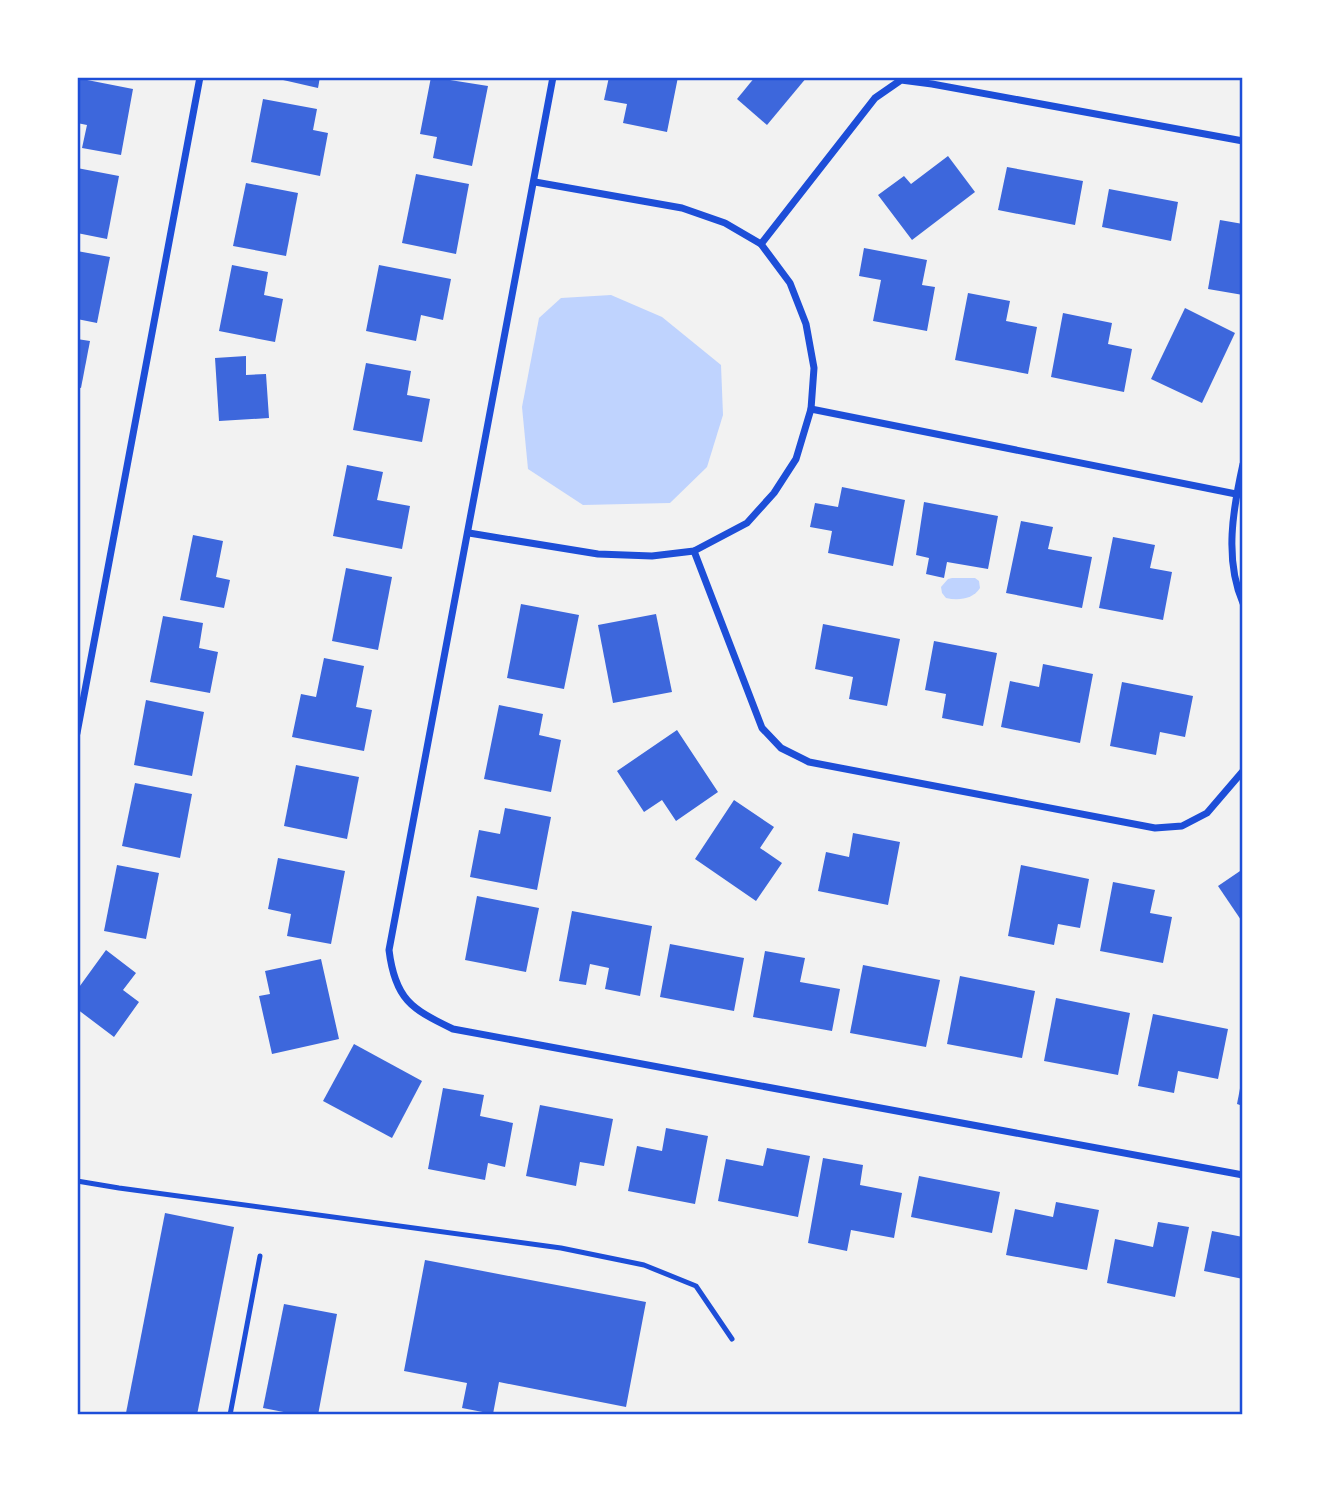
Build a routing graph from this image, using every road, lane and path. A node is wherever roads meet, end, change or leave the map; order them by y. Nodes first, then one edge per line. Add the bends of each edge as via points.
1 (200, 77) edge
2 (553, 77) edge
3 (1243, 141) edge
4 (535, 182) junction
5 (761, 244) junction
6 (811, 409) junction
7 (1243, 464) edge
8 (1236, 494) junction
9 (469, 533) junction
10 (694, 551) junction
11 (1243, 603) edge
12 (77, 733) edge
13 (1243, 771) edge
14 (1243, 1175) edge
15 (77, 1181) edge
16 (260, 1256) dead end
17 (732, 1339) dead end
18 (229, 1415) edge

1 - 12 street
2 - 4 street
3 - 5 street via 901,80 875,98
4 - 5 street via 682,208 724,223
4 - 9 street
5 - 6 street via 790,283 806,324 814,368
6 - 8 street
6 - 10 street via 796,459 774,493 747,523
7 - 8 street
8 - 11 street via 1231,541
9 - 10 street via 598,554 652,556
9 - 14 street via 389,950 392,975 405,999 425,1016 453,1029
10 - 13 street via 762,728 781,748 809,762 1156,828 1182,826 1207,813
15 - 17 lane via 561,1248 644,1265 696,1286
16 - 18 lane

